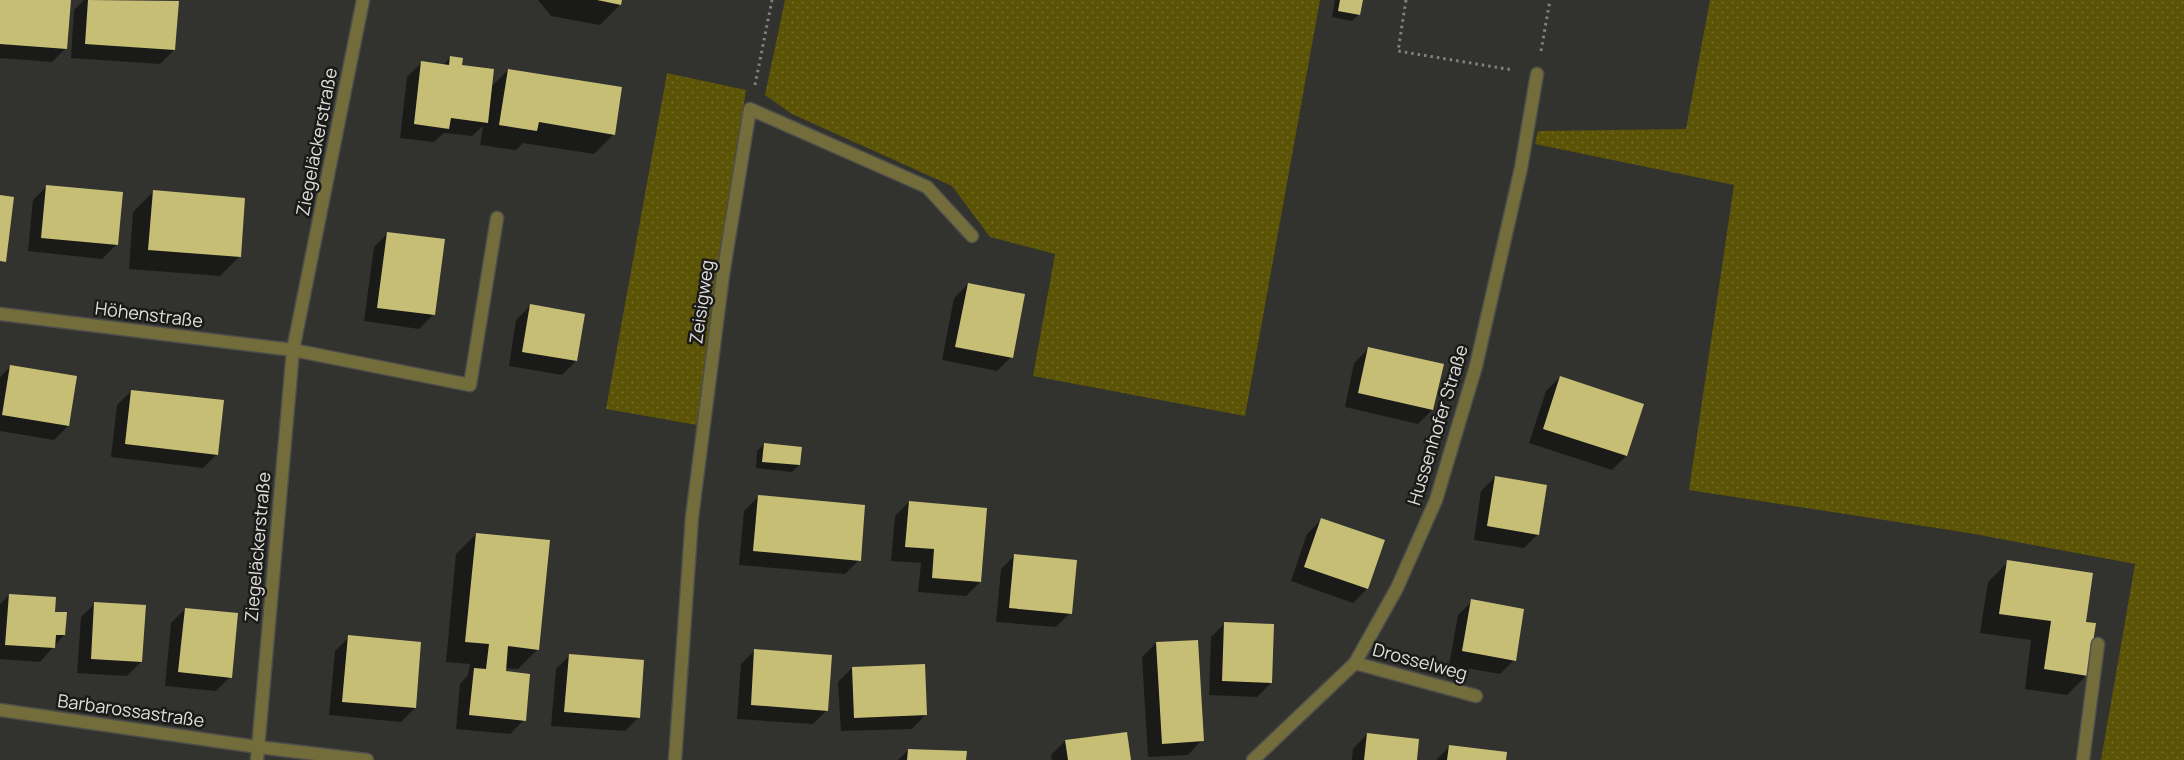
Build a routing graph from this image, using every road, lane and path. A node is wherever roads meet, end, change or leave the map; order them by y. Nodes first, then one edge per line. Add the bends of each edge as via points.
1 (363, 0) edge
2 (772, 0) edge
3 (1406, 0) edge
4 (1550, 0) edge
5 (1537, 74) junction
6 (750, 109) junction
7 (497, 218) dead end
8 (972, 236) dead end
9 (0, 314) edge
10 (293, 350) junction
11 (2098, 644) dead end
12 (1355, 663) junction
13 (1476, 696) dead end
14 (0, 710) edge
15 (258, 754) edge
16 (367, 760) edge
17 (675, 760) edge
18 (1253, 760) edge
19 (2083, 760) edge

1 - 10 street, Ziegeläckerstraße
2 - 6 path
3 - 5 path via 1398,51
4 - 5 path
5 - 12 street, Hussenhofer Straße via 1521,168 1476,366 1436,500 1397,588
6 - 8 street via 927,187
6 - 17 street, Zeisigweg via 722,275 692,516
7 - 10 street via 470,385
9 - 10 street, Höhenstraße
10 - 15 street, Ziegeläckerstraße
11 - 19 street
12 - 13 street, Drosselweg
12 - 18 street, Hussenhofer Straße
14 - 15 street, Barbarossastraße
15 - 16 street

